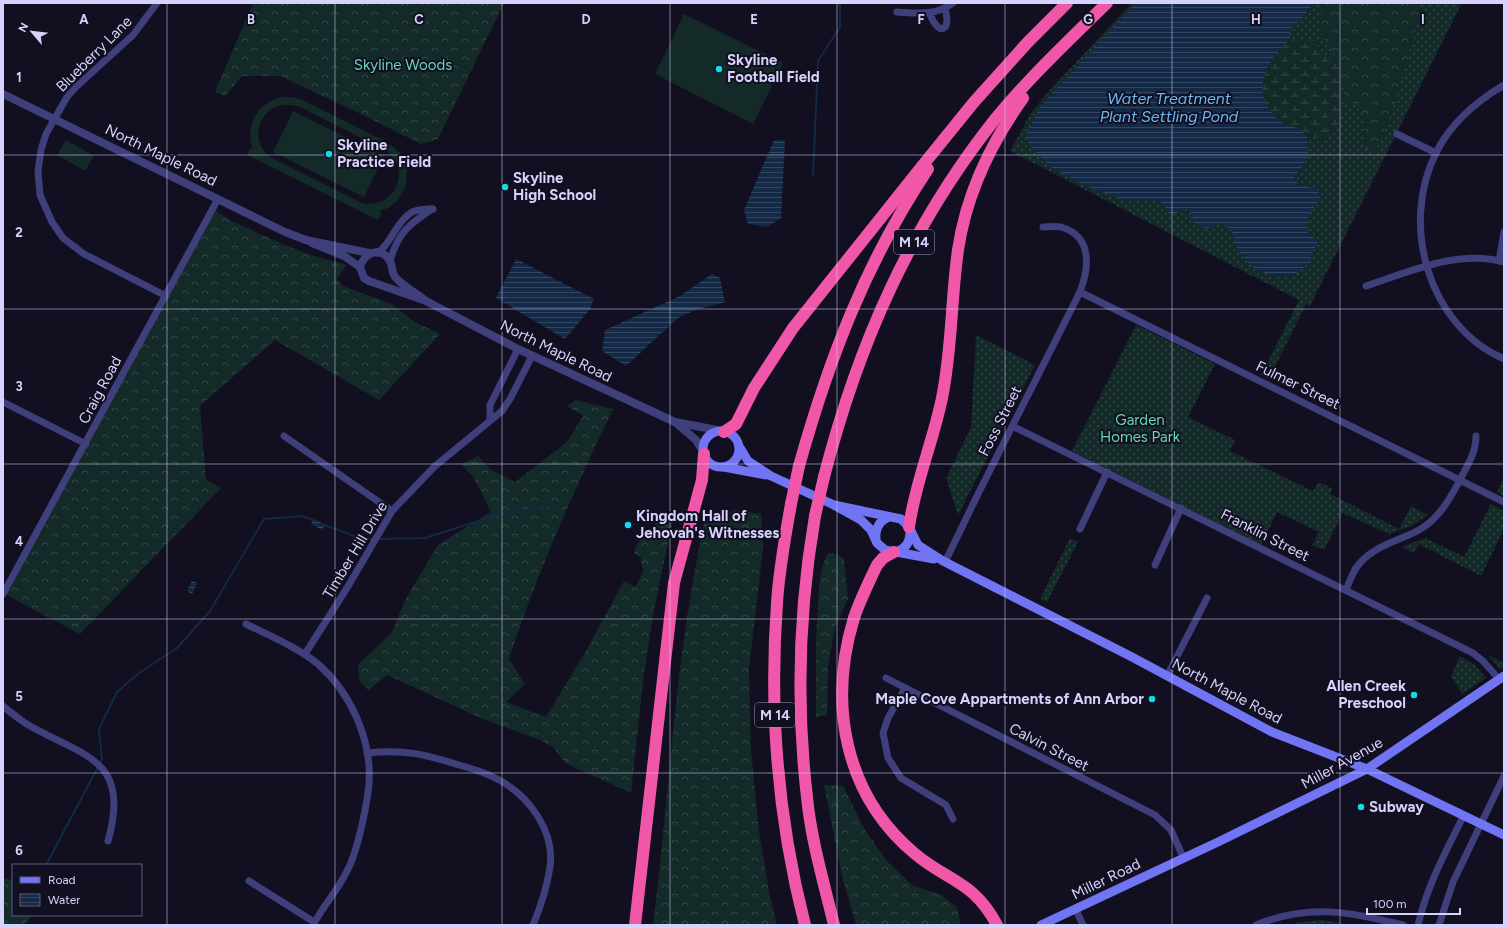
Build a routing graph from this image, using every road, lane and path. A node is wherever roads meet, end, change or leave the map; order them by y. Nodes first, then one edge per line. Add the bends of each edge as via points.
1 (158, 3) edge
2 (953, 3) edge
3 (1068, 3) edge
4 (1107, 3) edge
5 (945, 9) junction
6 (897, 12) dead end
7 (930, 14) junction
8 (1067, 42) junction
9 (1504, 85) edge
10 (3, 94) edge
11 (974, 102) junction
12 (54, 119) junction
13 (1397, 134) dead end
14 (1436, 152) junction
15 (218, 199) junction
16 (1043, 227) dead end
17 (1504, 232) edge
18 (306, 240) junction
19 (378, 252) junction
20 (369, 253) junction
21 (390, 261) junction
22 (1502, 261) edge
23 (1426, 266) junction
24 (360, 268) junction
25 (392, 271) junction
26 (379, 284) junction
27 (1366, 286) dead end
28 (1080, 292) junction
29 (166, 296) junction
30 (426, 301) junction
31 (518, 349) junction
32 (532, 356) junction
33 (1504, 359) edge
34 (3, 402) edge
35 (490, 420) junction
36 (675, 422) junction
37 (1012, 426) junction
38 (723, 432) junction
39 (284, 436) dead end
40 (1476, 436) dead end
41 (86, 444) junction
42 (738, 446) junction
43 (703, 453) junction
44 (722, 467) junction
45 (1107, 472) junction
46 (771, 476) junction
47 (1460, 480) junction
48 (1504, 502) edge
49 (834, 505) junction
50 (1181, 508) junction
51 (392, 511) junction
52 (889, 517) junction
53 (1080, 529) dead end
54 (910, 530) junction
55 (876, 539) junction
56 (895, 552) junction
57 (944, 562) junction
58 (1155, 565) dead end
59 (6, 583) edge
60 (1346, 590) junction
61 (3, 594) edge
62 (1207, 598) dead end
63 (246, 624) dead end
64 (305, 654) junction
65 (1167, 676) junction
66 (1501, 677) edge
67 (886, 678) dead end
68 (905, 688) junction
69 (3, 706) edge
70 (367, 753) junction
71 (1367, 769) junction
72 (1504, 776) edge
73 (1464, 815) junction
74 (952, 819) dead end
75 (1481, 824) junction
76 (1504, 835) edge
77 (108, 841) dead end
78 (1183, 857) junction
79 (248, 881) dead end
80 (1076, 910) junction
81 (1264, 923) edge
82 (314, 924) edge
83 (533, 925) edge
84 (635, 925) edge
85 (805, 925) edge
86 (834, 925) edge
87 (997, 925) edge
88 (1041, 925) edge
89 (1083, 925) edge
90 (1256, 925) edge
91 (1402, 925) edge
92 (1418, 925) edge
93 (1439, 925) edge

1 - 12 street, Blueberry Lane via 133,35 67,97
2 - 5 street
3 - 11 highway, M 14 via 1028,42
4 - 8 highway, M 14
5 - 7 street
5 - 7 street via 948,20 944,28 934,26
6 - 7 street
8 - 54 highway via 1004,126 990,151 968,207 958,249 942,397 913,502
8 - 86 highway, M 14, bridge via 996,119 929,214 877,316 839,420 816,516 804,599 801,722 807,799
9 - 14 street via 1464,114
10 - 12 street, North Maple Road
11 - 38 highway via 793,328 757,382 736,424
11 - 85 highway, M 14, bridge via 922,178 866,279 833,355 799,466 791,504 777,602 775,729 785,832
12 - 15 street, North Maple Road
12 - 29 street, Blueberry Lane via 41,150 38,171 40,195 52,222 63,238 84,254
13 - 14 street
14 - 23 street via 1422,197 1420,232
15 - 18 street, North Maple Road
15 - 29 street, Craig Road
16 - 28 street, Foss Street via 1060,227 1072,231 1079,238 1088,258 1087,275
17 - 22 street
18 - 20 street, North Maple Road
18 - 24 street, North Maple Road via 344,256
19 - 20 street
19 - 21 street
19 - 21 street via 412,212 434,209 412,222 402,232
20 - 24 street
21 - 25 street
22 - 23 street via 1470,258
23 - 27 street
23 - 33 street via 1439,298 1450,315 1478,343
24 - 26 street via 364,278
25 - 26 street
25 - 30 street, North Maple Road via 396,279
26 - 30 street, North Maple Road
28 - 37 street, Foss Street
28 - 47 street, Fulmer Street
29 - 41 street, Craig Road
30 - 31 street, North Maple Road
31 - 32 street, North Maple Road
31 - 35 street via 490,405
32 - 35 street, Timber Hill Drive via 510,399 502,411
32 - 36 street, North Maple Road
34 - 41 street
35 - 51 street, Timber Hill Drive via 434,467
36 - 38 street, North Maple Road
36 - 43 street, North Maple Road via 696,440
37 - 45 street, Franklin Street
37 - 57 street, Foss Street
38 - 42 main road via 734,437
38 - 43 main road via 708,437
39 - 51 street
40 - 47 street via 1474,453
41 - 59 street, Craig Road
42 - 44 main road via 737,458 728,466
42 - 46 main road, North Maple Road via 748,461
43 - 44 main road via 711,464
43 - 84 highway via 702,480 674,583
44 - 46 main road, North Maple Road
45 - 50 street, Franklin Street
45 - 53 street
46 - 49 main road, North Maple Road
47 - 48 street, Fulmer Street
47 - 60 street via 1444,508 1432,520 1367,556 1356,568
49 - 52 main road, North Maple Road
49 - 55 main road, North Maple Road via 861,520
50 - 58 street
50 - 60 street, Franklin Street
51 - 64 street, Timber Hill Drive
52 - 54 main road, North Maple Road via 901,518
52 - 55 main road via 876,527
54 - 56 main road via 908,543
54 - 57 main road, North Maple Road via 922,549
55 - 56 main road, North Maple Road via 885,550
56 - 57 main road, North Maple Road
56 - 87 highway via 883,558 877,565 855,617 843,669 845,738 861,784 880,818 922,860 972,891 986,906
57 - 65 main road, North Maple Road
59 - 61 street, Craig Road
60 - 66 street, Franklin Street via 1473,653
62 - 65 street
63 - 64 street
64 - 70 street via 332,678 347,699 361,730
65 - 71 main road, North Maple Road via 1272,732
66 - 71 main road, Miller Avenue
67 - 68 street, Calvin Street
68 - 74 street via 888,718 883,733 888,758 901,778 946,804
68 - 78 street, Calvin Street via 1155,815 1171,830
69 - 77 street via 26,723 96,761 112,787 115,806
70 - 82 street via 369,782 366,807 355,853 339,886
70 - 83 street via 406,751 426,754 476,770 499,779 531,806 542,822 550,865 546,888
71 - 73 main road, North Maple Road
71 - 78 main road, Miller Avenue
72 - 75 street
73 - 75 main road, North Maple Road
73 - 92 street via 1439,864
75 - 76 main road, North Maple Road
75 - 93 street via 1453,882
78 - 80 main road, Miller Road
79 - 82 street
80 - 88 main road, Miller Road
80 - 89 street
81 - 90 street
81 - 91 street via 1302,912 1330,911

